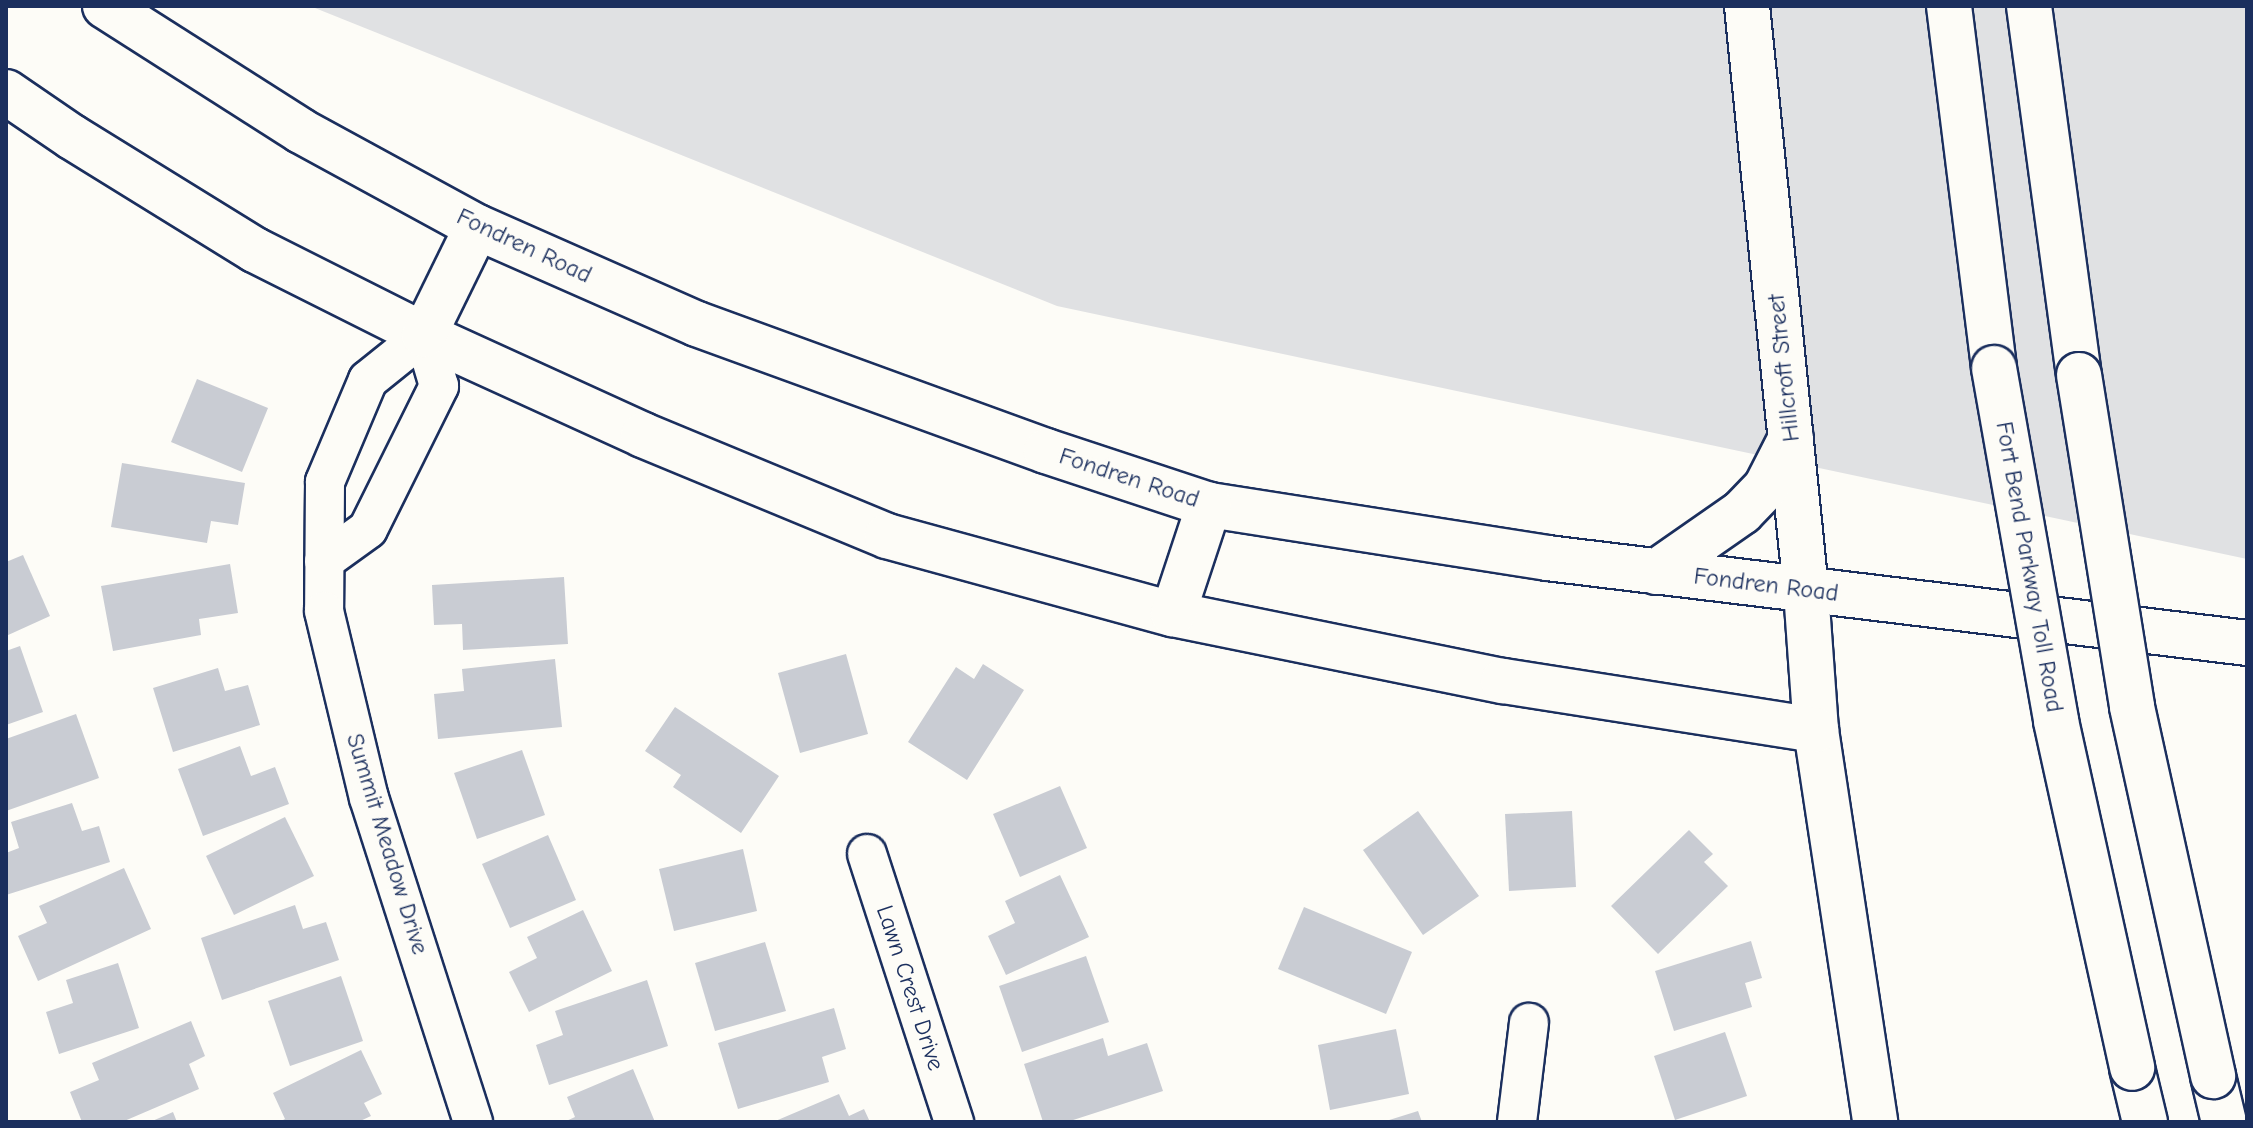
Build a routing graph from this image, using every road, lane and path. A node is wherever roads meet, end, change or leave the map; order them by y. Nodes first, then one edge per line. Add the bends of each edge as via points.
1 (105, 6) edge
2 (1747, 6) edge
3 (1949, 6) edge
4 (2029, 6) edge
5 (6, 92) edge
6 (477, 227) junction
7 (424, 335) junction
8 (1791, 438) junction
9 (1209, 505) junction
10 (324, 561) junction
11 (1656, 572) junction
12 (1806, 591) junction
13 (1173, 614) junction
14 (2247, 643) edge
15 (1816, 730) junction
16 (867, 854) dead end
17 (1529, 1023) dead end
18 (473, 1122) edge
19 (954, 1122) edge
20 (1517, 1122) edge
21 (1875, 1122) edge
22 (2145, 1122) edge
23 (2224, 1122) edge

1 - 6 main road, Fondren Road via 301,131
2 - 8 main road, Hillcroft Street
3 - 22 main road, Fort Bend Parkway Toll Road, bridge via 1994,368 2056,721
4 - 23 main road, bridge via 2079,375 2132,707
5 - 7 main road via 255,250
6 - 7 main road
6 - 9 main road, Fondren Road via 697,324
7 - 10 street, Summit Meadow Drive via 368,380 325,482
7 - 10 street via 439,386 368,529
7 - 13 main road via 643,435 887,536
8 - 11 main road via 1766,487 1742,512
8 - 12 main road, Hillcroft Street
9 - 11 main road, Fondren Road
9 - 13 main road
10 - 18 street, Summit Meadow Drive via 324,611 369,798
11 - 12 main road, Fondren Road
12 - 14 main road, Fondren Road
12 - 15 main road, Hillcroft Street
13 - 15 main road via 1503,681
15 - 21 main road, Hillcroft Street
16 - 19 street, Lawn Crest Drive
17 - 20 street

